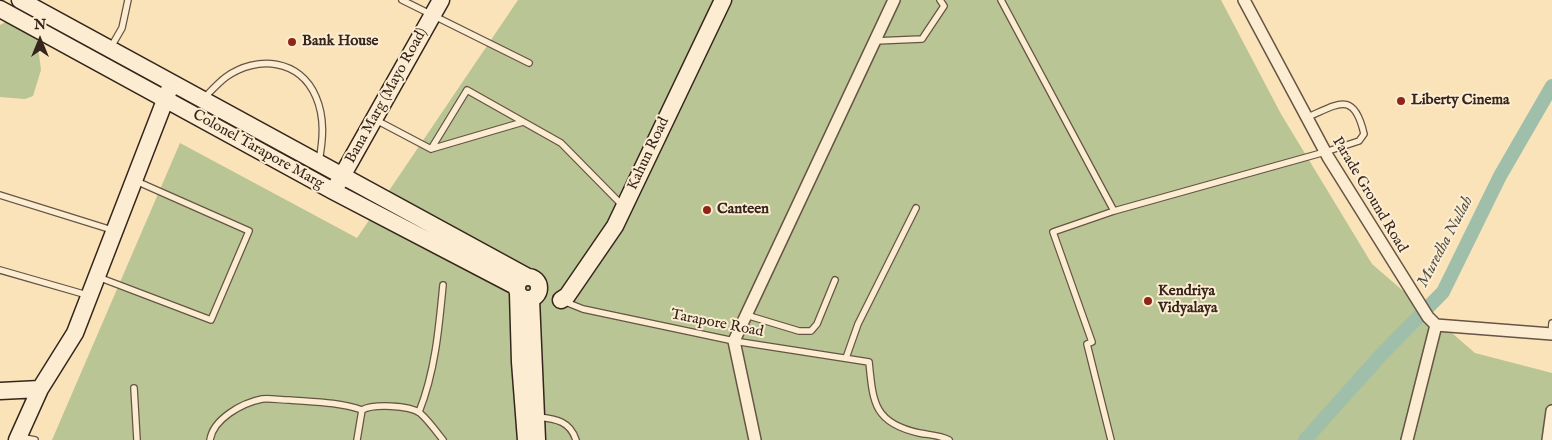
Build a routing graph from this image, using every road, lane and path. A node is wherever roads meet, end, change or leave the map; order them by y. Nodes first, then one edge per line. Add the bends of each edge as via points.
1 (4, 0) edge
2 (20, 0) edge
3 (128, 0) edge
4 (402, 0) edge
5 (441, 0) edge
6 (723, 0) edge
7 (894, 0) edge
8 (940, 0) edge
9 (1001, 0) edge
10 (1249, 2) edge
11 (0, 8) edge
12 (433, 15) junction
13 (875, 41) junction
14 (110, 49) junction
15 (529, 63) dead end
16 (172, 83) junction
17 (165, 99) junction
18 (202, 100) junction
19 (1306, 118) junction
20 (374, 119) junction
21 (523, 122) junction
22 (431, 149) junction
23 (1325, 152) junction
24 (318, 163) junction
25 (342, 176) junction
26 (134, 180) junction
27 (333, 191) junction
28 (0, 195) edge
29 (624, 207) junction
30 (916, 208) dead end
31 (1114, 211) junction
32 (114, 231) junction
33 (0, 270) edge
34 (96, 276) junction
35 (836, 280) dead end
36 (443, 285) dead end
37 (528, 289) junction
38 (89, 296) junction
39 (561, 300) junction
40 (746, 315) junction
41 (1432, 321) junction
42 (1552, 330) edge
43 (734, 341) junction
44 (846, 358) junction
45 (134, 388) dead end
46 (40, 389) junction
47 (0, 392) edge
48 (32, 405) junction
49 (362, 410) junction
50 (1552, 411) edge
51 (419, 412) junction
52 (536, 416) junction
53 (18, 438) edge
54 (35, 440) edge
55 (137, 440) edge
56 (210, 440) edge
57 (357, 440) edge
58 (443, 440) edge
59 (526, 440) edge
60 (537, 440) edge
61 (576, 440) edge
62 (755, 440) edge
63 (949, 440) edge
64 (1111, 440) edge
65 (1407, 440) edge
66 (1548, 440) edge

1 - 11 street
2 - 14 street, Colonel Tarapore Marg
3 - 14 lane via 122,28
4 - 12 lane
5 - 12 street, Bana Marg (Mayo Road)
6 - 29 street, Kahun Road
7 - 13 street
8 - 13 lane via 944,6 922,39
9 - 31 lane
10 - 19 street, Parade Ground Road
11 - 17 street, Colonel Tarapore Marg
12 - 15 lane
12 - 20 street, Bana Marg (Mayo Road)
13 - 40 street
14 - 16 street, Colonel Tarapore Marg
16 - 17 street
16 - 18 street, Colonel Tarapore Marg
17 - 26 street
17 - 27 street, Colonel Tarapore Marg
18 - 24 street, Colonel Tarapore Marg
18 - 24 lane via 225,78 251,65 271,63 292,71 309,85 319,105 322,132
19 - 23 street, Parade Ground Road
19 - 23 lane via 1338,104 1348,104 1353,108 1362,126 1363,137
20 - 22 lane
20 - 25 street, Bana Marg (Mayo Road)
21 - 22 lane
21 - 22 lane via 467,90
21 - 29 lane via 561,143
23 - 31 lane
23 - 41 street, Parade Ground Road
24 - 25 street, Colonel Tarapore Marg
25 - 27 street, Bana Marg (Mayo Road)
25 - 37 street, Colonel Tarapore Marg
26 - 32 street
26 - 34 lane via 248,231 210,320
27 - 37 street, Colonel Tarapore Marg
28 - 32 lane
29 - 39 street, Kahun Road via 599,251
30 - 44 lane via 858,324
31 - 64 lane via 1053,232 1092,342 1086,344
32 - 34 street
33 - 38 lane
34 - 38 street
35 - 40 lane via 811,331 798,331
36 - 51 lane via 434,362
37 - 39 street
37 - 52 street
37 - 59 street via 520,362
38 - 46 street via 75,333
39 - 43 lane, Tarapore Road via 584,309
40 - 43 street
41 - 42 street
41 - 65 street
43 - 44 lane, Tarapore Road
43 - 62 street
44 - 63 lane, Tarapore Road via 869,362 871,387 882,417 894,425
45 - 55 lane
46 - 47 street
46 - 48 street
47 - 48 street
48 - 53 street
49 - 51 lane via 370,406 410,408
49 - 56 lane via 344,404 264,399 218,423 211,432
49 - 57 lane
50 - 66 street
51 - 58 lane
52 - 60 street
52 - 61 lane via 567,424
53 - 54 lane

